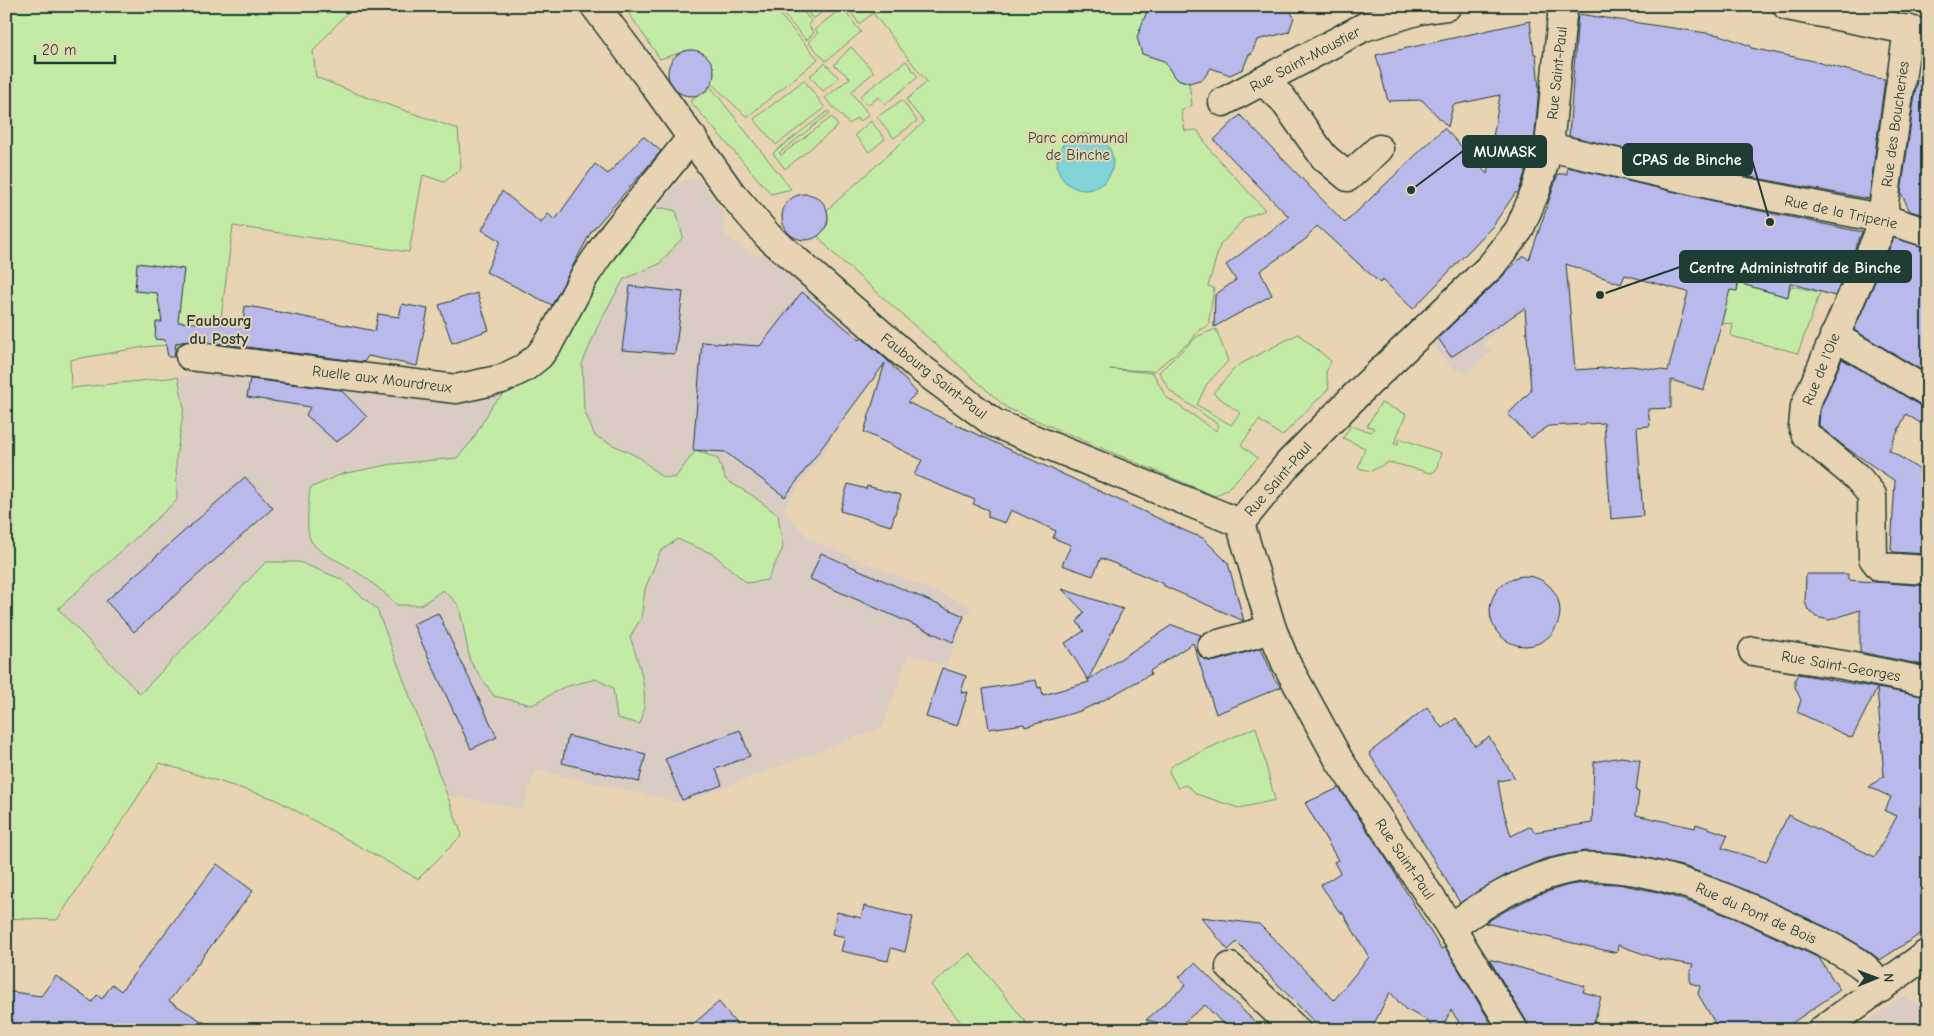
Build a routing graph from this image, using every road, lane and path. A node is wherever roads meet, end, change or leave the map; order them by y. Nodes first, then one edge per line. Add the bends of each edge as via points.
1 (595, 6) edge
2 (1448, 6) edge
3 (1563, 6) edge
4 (1787, 6) edge
5 (1361, 17) edge
6 (1918, 32) edge
7 (1262, 81) junction
8 (1223, 102) dead end
9 (692, 137) junction
10 (1549, 148) junction
11 (1379, 149) dead end
12 (1885, 219) junction
13 (1928, 233) edge
14 (1834, 336) junction
15 (190, 356) dead end
16 (1928, 392) edge
17 (1240, 523) junction
18 (1928, 570) edge
19 (1272, 629) junction
20 (1212, 646) dead end
21 (1753, 651) dead end
22 (1928, 682) edge
23 (1451, 928) junction
24 (1928, 953) edge
25 (1230, 967) dead end
26 (1881, 988) junction
27 (1296, 1030) edge
28 (1514, 1030) edge
29 (1822, 1030) edge

1 - 9 street
2 - 5 street, Rue Saint-Moustier
3 - 10 street, Rue Saint-Paul
4 - 6 street
5 - 7 street, Rue Saint-Moustier
6 - 12 street, Rue des Boucheries via 1884,203
7 - 8 street, Rue Saint-Moustier
7 - 11 street via 1282,98 1324,157 1348,177
9 - 15 street, Ruelle aux Mourdreux via 608,241 539,356 502,379 456,389
9 - 17 street, Faubourg Saint-Paul via 731,193 768,236 920,367 994,423
10 - 12 street, Rue de la Triperie via 1726,188
10 - 17 street, Rue Saint-Paul via 1519,230 1492,266 1356,395 1290,463
12 - 13 street, Rue de la Triperie
12 - 14 street, Rue de l'Oie
14 - 16 street
14 - 18 street, Rue de l'Oie via 1805,406 1803,426 1806,435 1858,478 1872,495 1873,558 1880,567
17 - 19 street, Rue Saint-Paul
19 - 20 street
19 - 23 street, Rue Saint-Paul via 1286,663 1339,760
21 - 22 street, Rue Saint-Georges
23 - 26 street, Rue du Pont de Bois via 1519,886 1583,867 1602,866 1671,879 1750,908 1864,967
23 - 28 street, Rue Saint-Paul
24 - 26 street
25 - 27 street
26 - 29 street

